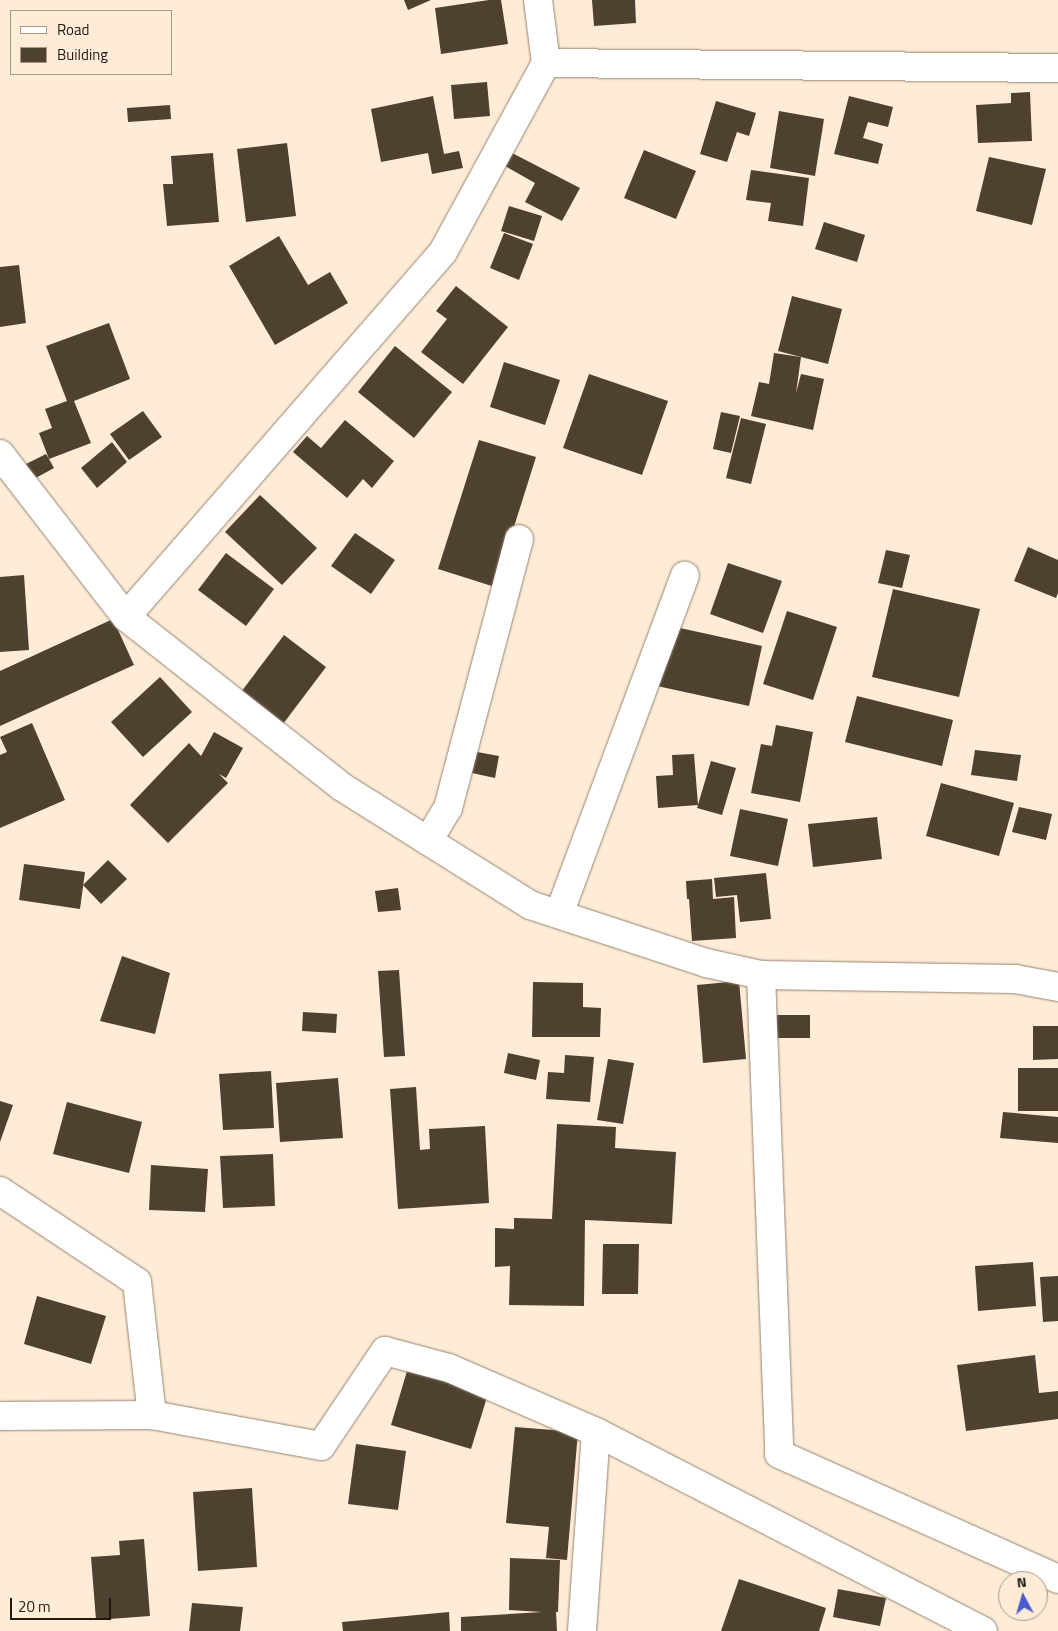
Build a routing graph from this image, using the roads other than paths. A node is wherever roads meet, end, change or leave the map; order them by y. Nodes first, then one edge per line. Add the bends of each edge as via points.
1 (538, 0) edge
2 (546, 63) junction
3 (1058, 68) edge
4 (0, 454) edge
5 (519, 539) dead end
6 (685, 576) dead end
7 (126, 618) junction
8 (428, 841) junction
9 (559, 914) junction
10 (760, 975) junction
11 (1058, 987) edge
12 (0, 1191) edge
13 (152, 1415) junction
14 (0, 1416) edge
15 (596, 1432) junction
16 (1058, 1579) edge
17 (582, 1631) edge
18 (983, 1631) edge

1 - 2 street
2 - 3 street
2 - 7 street via 443,252
4 - 7 street
5 - 8 street via 448,808
6 - 9 street
7 - 8 street via 342,787
8 - 9 street via 530,905
9 - 10 street via 706,963
10 - 11 street via 1015,979
10 - 16 street via 779,1454
12 - 13 street via 137,1282
13 - 14 street
13 - 15 street via 321,1446 385,1351 449,1368
15 - 17 street
15 - 18 street

